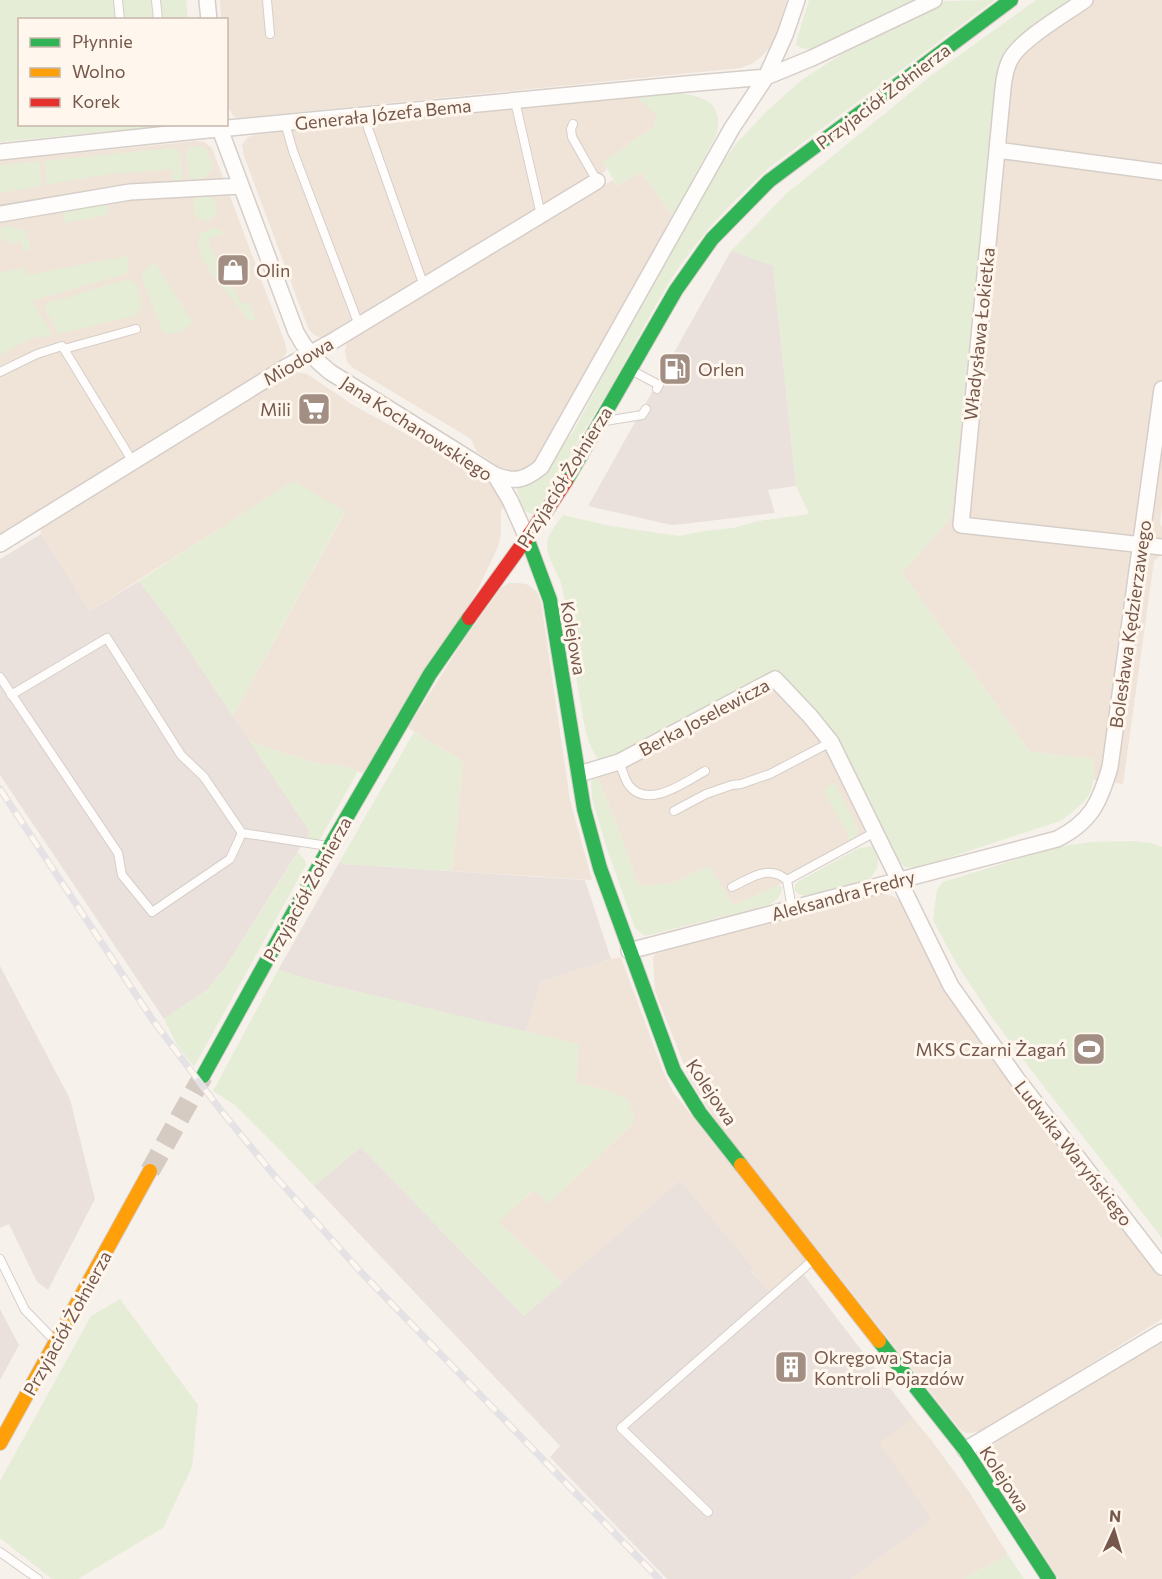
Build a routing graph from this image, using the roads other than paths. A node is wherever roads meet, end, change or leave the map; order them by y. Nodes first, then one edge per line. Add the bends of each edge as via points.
1 (118, 0) edge
2 (156, 0) edge
3 (207, 0) edge
4 (267, 0) edge
5 (797, 0) edge
6 (934, 0) edge
7 (1011, 0) edge
8 (1085, 0) edge
9 (120, 18) edge
10 (158, 18) edge
11 (209, 18) edge
12 (270, 34) dead end
13 (766, 77) junction
14 (515, 101) junction
15 (366, 115) junction
16 (285, 123) junction
17 (573, 124) dead end
18 (219, 127) edge
19 (997, 150) junction
20 (0, 152) edge
21 (1162, 172) edge
22 (597, 181) joint
23 (240, 186) junction
24 (0, 214) edge
25 (541, 215) junction
26 (424, 286) junction
27 (359, 325) junction
28 (136, 329) dead end
29 (64, 349) junction
30 (311, 354) junction
31 (630, 369) junction
32 (0, 372) edge
33 (657, 389) dead end
34 (1162, 389) edge
35 (646, 409) dead end
36 (600, 422) junction
37 (133, 462) junction
38 (495, 475) junction
39 (527, 538) junction
40 (0, 544) edge
41 (1141, 545) junction
42 (1162, 547) edge
43 (0, 677) edge
44 (11, 695) junction
45 (831, 742) junction
46 (620, 762) junction
47 (705, 771) dead end
48 (579, 774) junction
49 (674, 810) dead end
50 (875, 832) junction
51 (242, 833) junction
52 (1057, 839) joint
53 (330, 846) junction
54 (787, 880) junction
55 (898, 881) junction
56 (732, 887) dead end
57 (792, 909) junction
58 (628, 951) junction
59 (203, 1076) tunnel mouth
60 (150, 1171) tunnel mouth
61 (0, 1259) edge
62 (814, 1259) junction
63 (1162, 1267) edge
64 (1162, 1332) edge
65 (56, 1342) junction
66 (0, 1443) edge
67 (965, 1450) junction
68 (708, 1512) dead end
69 (0, 1552) edge
70 (38, 1579) edge
71 (1049, 1579) edge

1 - 9 lane
2 - 10 lane
3 - 11 street
4 - 12 lane
5 - 13 street, Przyjaciół Żołnierza
6 - 13 street
7 - 31 main road, Przyjaciół Żołnierza via 769,182 712,239 694,263
8 - 19 street, Władysława Łokietka via 1025,41 1010,59
13 - 14 street, Generała Józefa Bema
13 - 38 street, Przyjaciół Żołnierza via 727,138 541,467 514,480
14 - 15 street, Generała Józefa Bema
14 - 25 lane
15 - 16 street, Generała Józefa Bema
15 - 26 lane
16 - 18 street, Generała Józefa Bema
16 - 27 lane
17 - 22 lane via 572,137
18 - 20 street, Generała Józefa Bema
18 - 23 street, Jana Kochanowskiego
19 - 21 street
19 - 41 street, Władysława Łokietka via 961,525
22 - 25 street, Miodowa
23 - 24 street via 130,192
23 - 30 street, Jana Kochanowskiego via 296,332
25 - 26 street, Miodowa
26 - 27 street, Miodowa
27 - 30 street, Miodowa
28 - 29 lane
29 - 32 lane via 62,346 37,354
29 - 37 lane
30 - 37 street, Miodowa
30 - 38 street, Jana Kochanowskiego via 330,372
31 - 33 lane via 659,385
31 - 36 main road, Przyjaciół Żołnierza
34 - 41 street, Bolesława Kędzierzawego
35 - 36 lane via 642,415
36 - 39 main road, Przyjaciół Żołnierza
37 - 40 street, Miodowa
38 - 39 street, Jana Kochanowskiego
39 - 48 main road, Kolejowa via 550,600
39 - 53 main road, Przyjaciół Żołnierza via 430,674
41 - 42 street
41 - 52 street, Bolesława Kędzierzawego via 1105,785 1088,817
43 - 44 lane
44 - 51 lane via 107,638 181,755 204,777
44 - 51 lane via 118,852 123,875 152,912 230,859
45 - 46 street, Berka Joselewicza via 775,679
45 - 49 lane via 770,774 706,794
45 - 50 street, Berka Joselewicza
46 - 47 lane via 630,786 649,796 660,795
46 - 48 street, Berka Joselewicza
48 - 58 main road, Kolejowa via 600,868
50 - 54 lane
50 - 55 street, Berka Joselewicza
51 - 53 lane
52 - 55 street, Aleksandra Fredry
53 - 59 main road, Przyjaciół Żołnierza
54 - 56 lane via 771,872
54 - 57 lane
55 - 57 street, Aleksandra Fredry
55 - 63 street, Ludwika Waryńskiego via 962,1003
57 - 58 street, Aleksandra Fredry
58 - 62 main road, Kolejowa via 681,1084
60 - 65 main road, Przyjaciół Żołnierza
61 - 65 lane via 25,1310
62 - 67 main road, Kolejowa
62 - 68 lane via 621,1428
64 - 67 street
65 - 66 main road, Przyjaciół Żołnierza
67 - 71 main road, Kolejowa
69 - 70 lane

